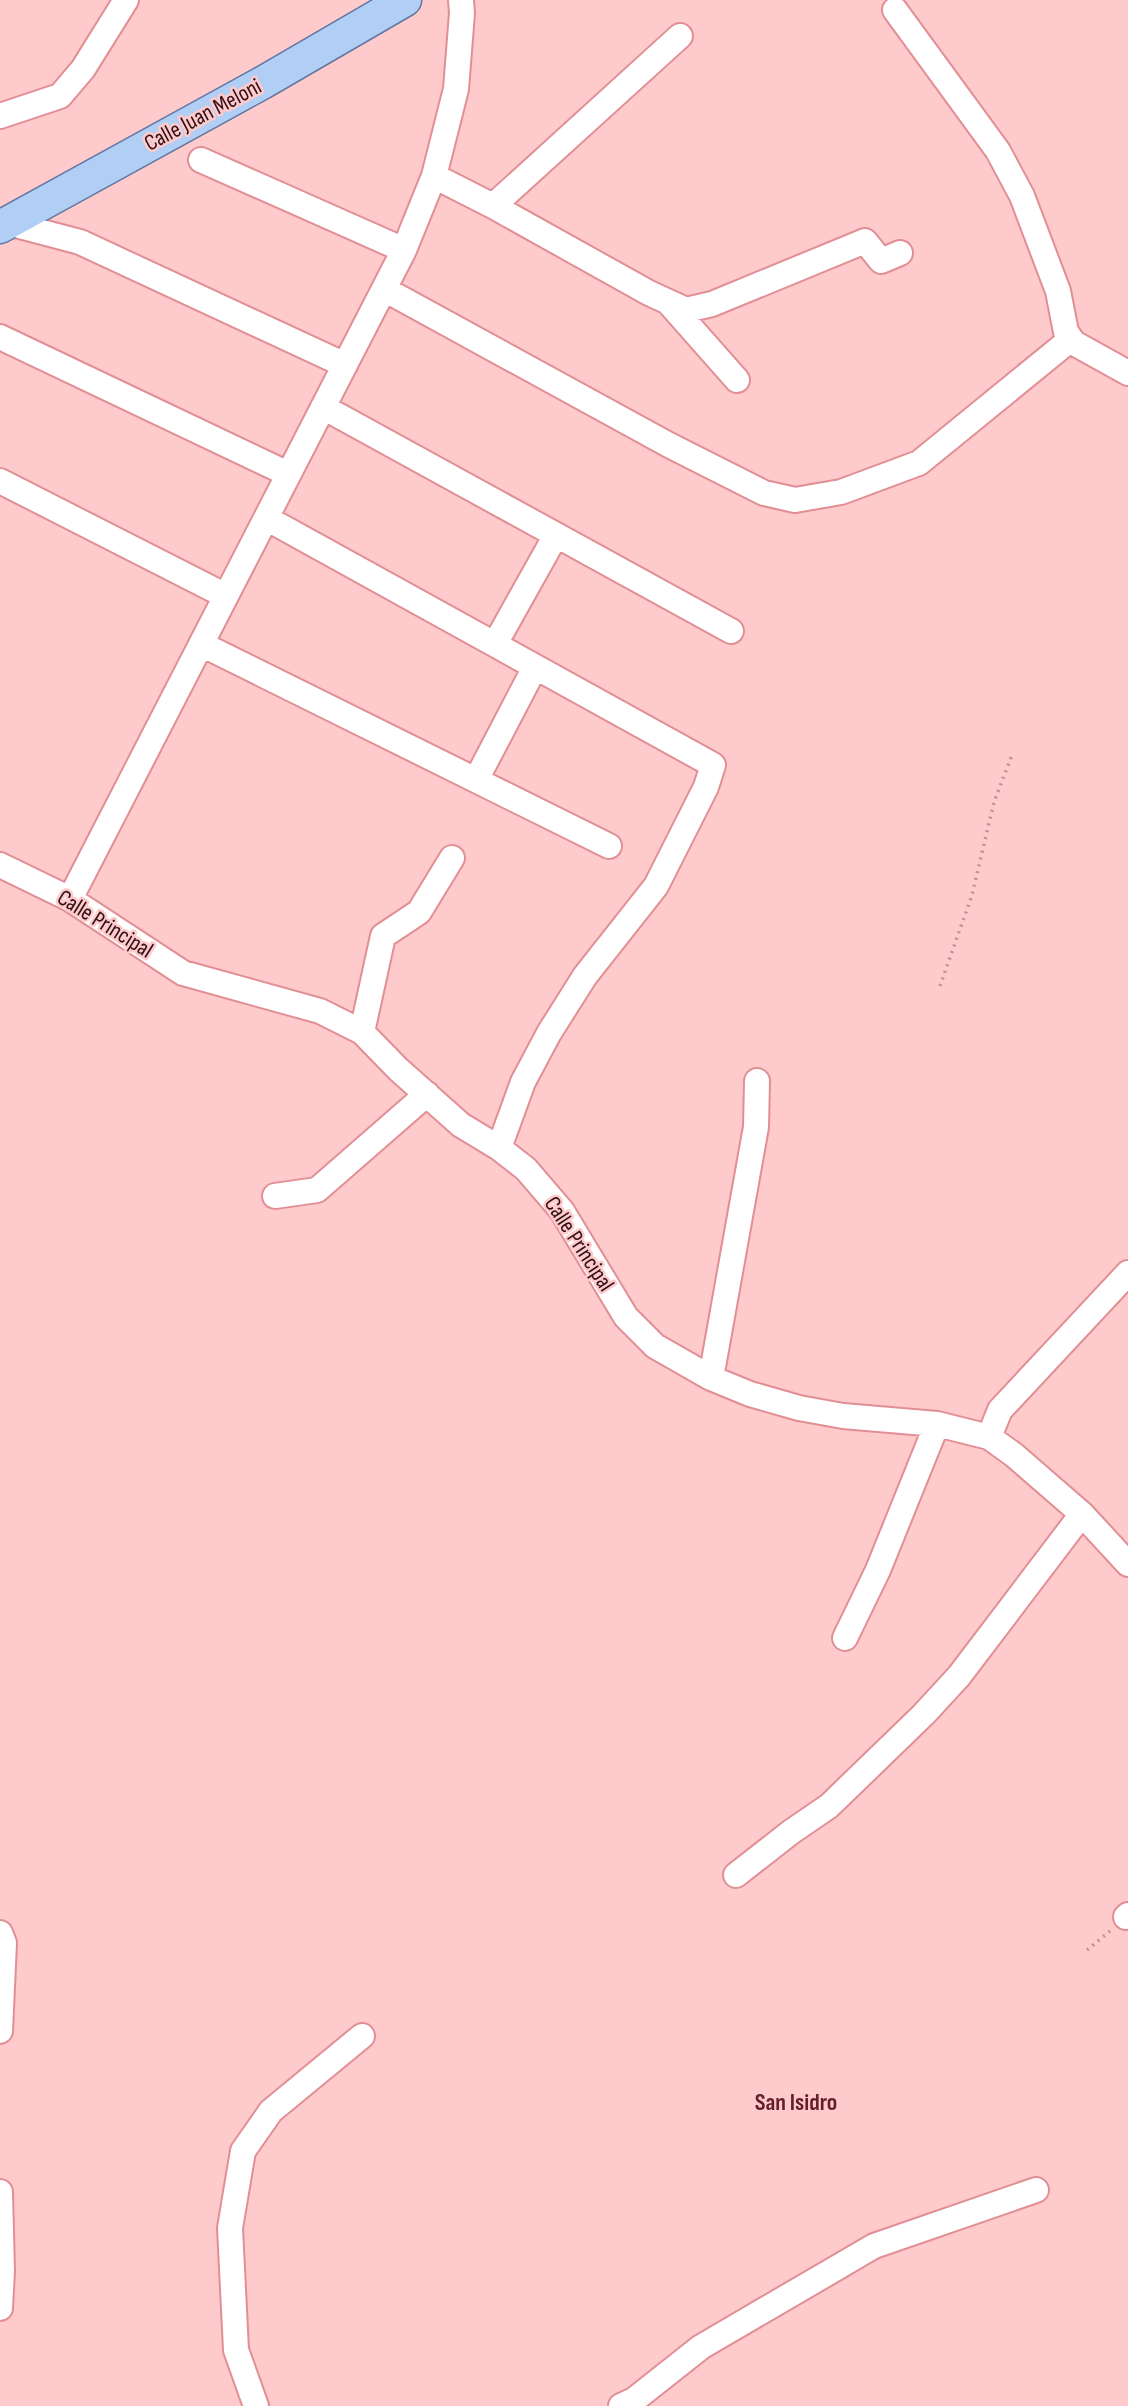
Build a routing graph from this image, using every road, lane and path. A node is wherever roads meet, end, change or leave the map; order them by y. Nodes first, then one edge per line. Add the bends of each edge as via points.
1 (126, 0) edge
2 (461, 0) edge
3 (401, 1) edge
4 (895, 10) dead end
5 (680, 36) dead end
6 (0, 116) edge
7 (201, 160) dead end
8 (434, 176) junction
9 (493, 206) junction
10 (4, 225) edge
11 (404, 250) junction
12 (900, 253) dead end
13 (384, 289) junction
14 (669, 302) junction
15 (0, 337) edge
16 (1071, 339) junction
17 (345, 365) junction
18 (1128, 373) edge
19 (737, 380) dead end
20 (323, 407) junction
21 (288, 474) junction
22 (0, 481) edge
23 (266, 518) junction
24 (556, 535) junction
25 (226, 596) junction
26 (731, 631) dead end
27 (201, 644) junction
28 (495, 644) junction
29 (535, 667) junction
30 (1012, 755) dead end
31 (476, 780) junction
32 (609, 846) dead end
33 (452, 858) dead end
34 (0, 865) edge
35 (70, 899) junction
36 (940, 986) dead end
37 (362, 1032) junction
38 (757, 1081) dead end
39 (427, 1094) junction
40 (499, 1148) junction
41 (275, 1196) dead end
42 (1128, 1273) edge
43 (711, 1378) junction
44 (937, 1424) junction
45 (989, 1437) junction
46 (1082, 1514) junction
47 (1128, 1564) edge
48 (845, 1639) dead end
49 (736, 1875) dead end
50 (1127, 1916) edge
51 (0, 1933) edge
52 (1087, 1950) dead end
53 (0, 2031) edge
54 (362, 2036) dead end
55 (1036, 2190) dead end
56 (0, 2192) edge
57 (0, 2308) edge
58 (256, 2406) edge
59 (621, 2406) edge

1 - 6 street via 83,69 60,96
2 - 8 street via 456,89
3 - 10 main road, Calle Juan Meloni
4 - 16 street via 998,151 1022,195
5 - 9 street
7 - 11 street
8 - 9 street
8 - 11 street
9 - 14 street
10 - 17 street via 80,242
11 - 13 street
12 - 14 street via 881,261 865,241 712,304 686,310
13 - 16 street via 693,457 765,493 795,500 841,492 919,463
13 - 17 street
14 - 19 street
15 - 21 street
16 - 18 street
17 - 20 street
20 - 21 street
20 - 24 street
21 - 23 street
22 - 25 street
23 - 25 street
23 - 28 street
24 - 26 street
24 - 28 street
25 - 27 street
27 - 31 street
27 - 35 street
28 - 29 street
29 - 31 street
29 - 40 street via 713,765 656,886 585,976 549,1033 523,1082
30 - 36 path
31 - 32 street
33 - 37 street via 419,912 383,936
34 - 35 street, Calle Principal
35 - 37 street, Calle Principal via 183,973 320,1011
37 - 39 street, Calle Principal
38 - 43 street via 756,1127
39 - 40 street, Calle Principal via 461,1125
39 - 41 street via 317,1190
40 - 43 street, Calle Principal via 526,1169 562,1211 626,1318 655,1346
42 - 45 street via 1000,1410
43 - 44 street, Calle Principal via 799,1408
44 - 45 street, Calle Principal
44 - 48 street
45 - 46 street, Calle Principal
46 - 47 street, Calle Principal
46 - 49 street via 959,1676 924,1714 829,1806
50 - 52 path
51 - 53 street via 4,1943
54 - 58 street via 271,2111 243,2151 230,2228 236,2350
55 - 59 street via 874,2246 701,2347
56 - 57 street

